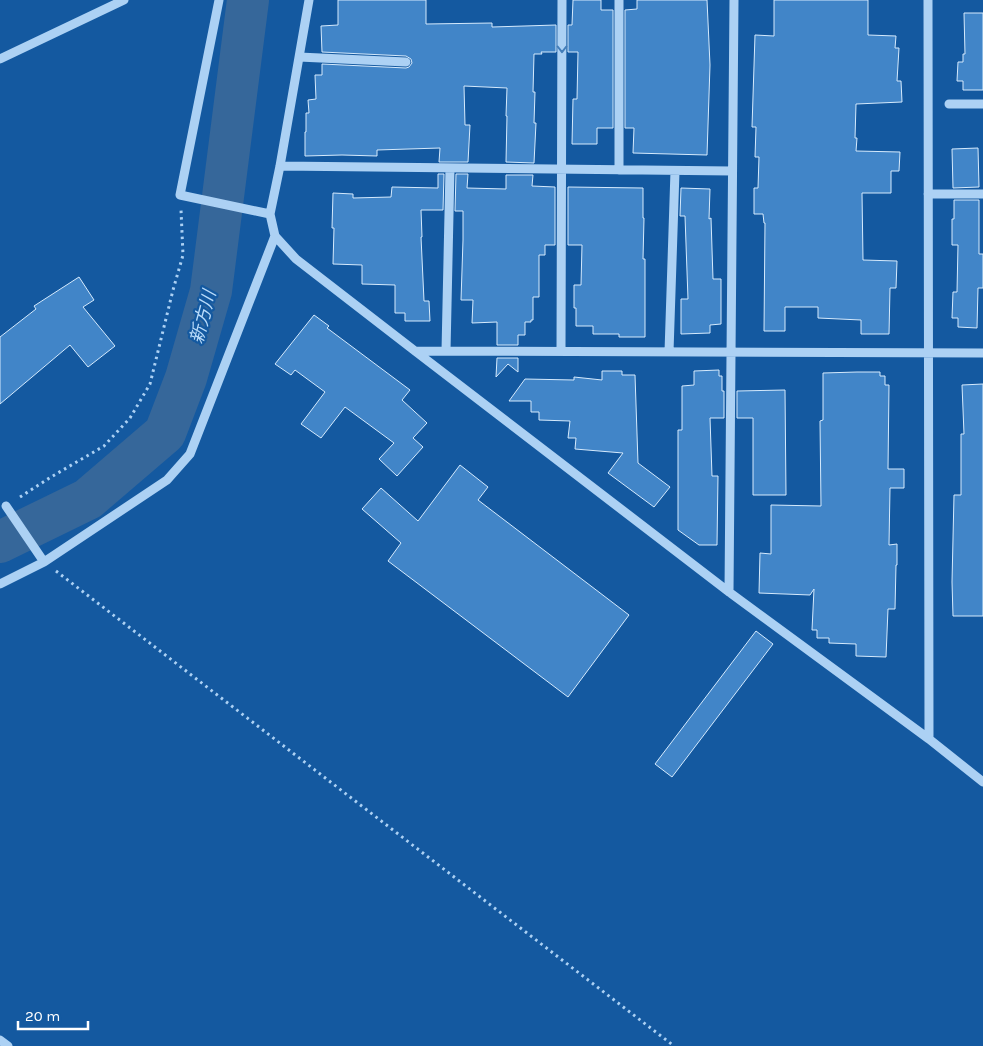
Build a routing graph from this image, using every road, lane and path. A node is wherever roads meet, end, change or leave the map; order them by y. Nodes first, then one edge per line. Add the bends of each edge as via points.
1 (124, 0) edge
2 (220, 0) edge
3 (309, 0) edge
4 (562, 0) edge
5 (619, 0) edge
6 (734, 0) edge
7 (928, 0) edge
8 (299, 57) junction
9 (0, 59) edge
10 (406, 62) dead end
11 (949, 104) dead end
12 (983, 104) edge
13 (280, 166) junction
14 (450, 168) junction
15 (562, 169) junction
16 (619, 170) junction
17 (675, 171) junction
18 (732, 171) junction
19 (928, 194) junction
20 (983, 194) edge
21 (180, 195) junction
22 (270, 214) junction
23 (275, 236) junction
24 (415, 351) junction
25 (446, 351) junction
26 (561, 351) junction
27 (669, 352) junction
28 (731, 352) junction
29 (929, 352) junction
30 (983, 353) edge
31 (6, 506) joint
32 (44, 562) junction
33 (0, 584) edge
34 (729, 592) junction
35 (929, 739) junction
36 (983, 782) edge
37 (0, 1040) edge
38 (8, 1046) edge
39 (674, 1046) edge

1 - 9 street
2 - 21 street
3 - 8 street
4 -> 15 street
5 - 16 street
6 - 18 street
7 - 19 street
8 - 10 street
8 - 13 street
11 - 12 street
13 - 14 street
13 - 22 street
14 - 15 street
14 - 25 street
15 - 16 street
15 - 26 street
16 - 17 street
17 - 18 street
17 - 27 street
18 - 28 street
19 - 20 street
19 - 29 street
21 - 22 street
21 - 31 path via 183,254 150,384 130,418 104,446
22 - 23 street
23 - 24 street via 296,259
23 - 32 street via 190,454 167,480
24 - 25 street
24 - 34 street
25 - 26 street
26 - 27 street
27 - 28 street
28 - 29 street
28 - 34 street
29 - 30 street
29 - 35 street
31 - 32 street
32 - 33 street
32 - 39 path
34 - 35 street
35 - 36 street
37 - 38 street

